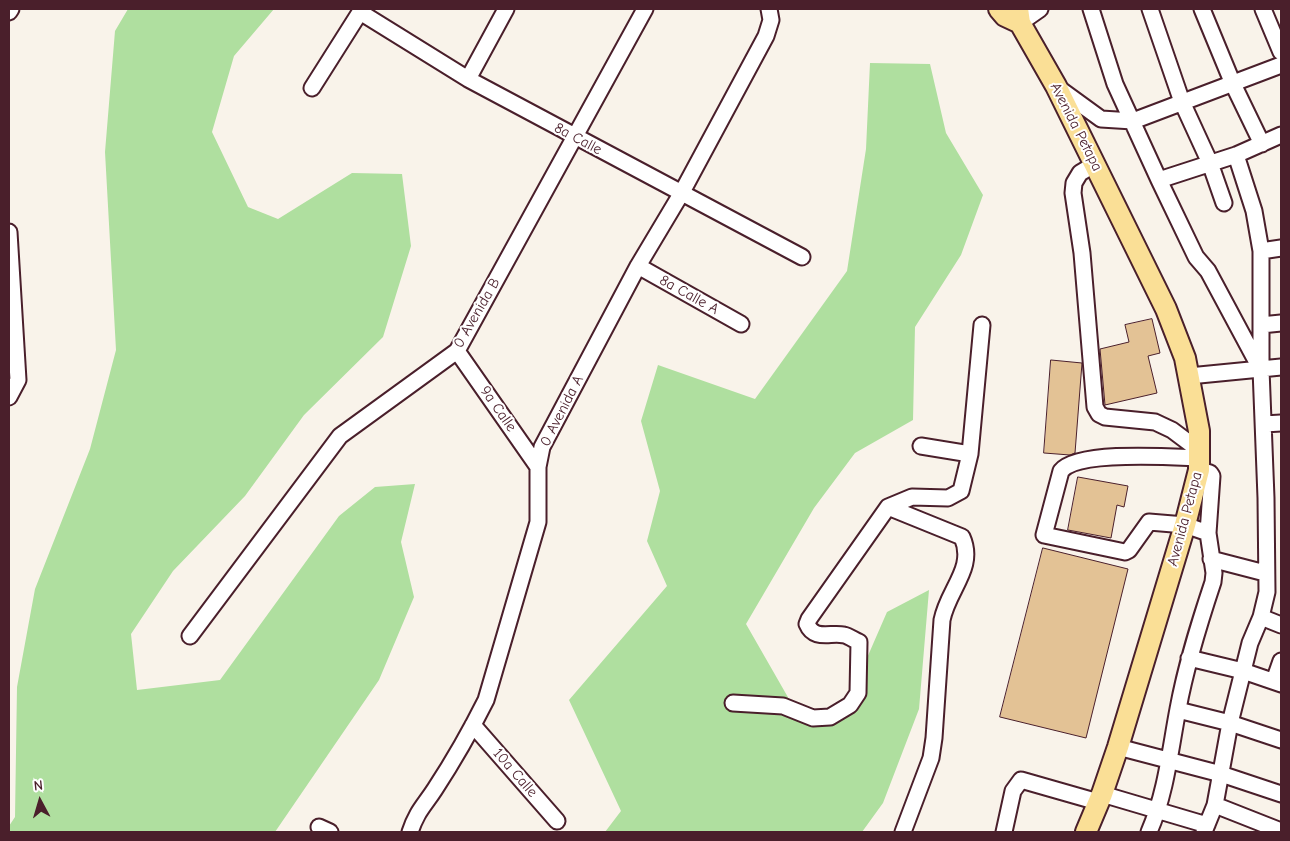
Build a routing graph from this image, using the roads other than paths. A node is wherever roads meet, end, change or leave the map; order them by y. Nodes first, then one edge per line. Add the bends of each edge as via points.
1 (11, 9) edge
2 (506, 9) edge
3 (645, 9) edge
4 (769, 9) edge
5 (999, 9) edge
6 (1040, 9) edge
7 (1091, 9) edge
8 (1150, 9) edge
9 (1202, 9) edge
10 (1263, 9) edge
11 (361, 10) edge
12 (9, 12) edge
13 (1019, 16) edge
14 (1281, 52) edge
15 (1281, 65) edge
16 (468, 79) junction
17 (1233, 84) junction
18 (1056, 86) junction
19 (312, 88) dead end
20 (1182, 102) junction
21 (1132, 120) junction
22 (575, 137) junction
23 (1281, 137) edge
24 (1262, 144) junction
25 (1236, 155) junction
26 (1210, 163) junction
27 (1095, 164) junction
28 (1159, 180) junction
29 (681, 194) junction
30 (1224, 203) dead end
31 (9, 232) edge
32 (1281, 248) edge
33 (1261, 251) junction
34 (802, 257) dead end
35 (638, 266) junction
36 (1281, 323) edge
37 (741, 324) dead end
38 (1261, 325) junction
39 (982, 326) dead end
40 (457, 351) junction
41 (1281, 367) edge
42 (1261, 369) junction
43 (1189, 376) junction
44 (9, 397) edge
45 (1281, 423) edge
46 (1264, 424) junction
47 (921, 446) dead end
48 (970, 454) junction
49 (1199, 459) junction
50 (538, 467) junction
51 (1274, 498) edge
52 (888, 507) junction
53 (1185, 526) junction
54 (1208, 533) junction
55 (1211, 559) junction
56 (1265, 573) junction
57 (1274, 593) edge
58 (1260, 617) junction
59 (1281, 626) edge
60 (190, 636) dead end
61 (1189, 658) junction
62 (1281, 660) edge
63 (1243, 671) junction
64 (1278, 682) edge
65 (733, 703) dead end
66 (1178, 710) junction
67 (1230, 723) junction
68 (473, 725) junction
69 (1281, 740) edge
70 (1118, 747) junction
71 (1170, 761) junction
72 (1222, 774) junction
73 (1281, 794) edge
74 (1100, 798) junction
75 (1215, 805) junction
76 (1158, 812) junction
77 (557, 821) dead end
78 (1206, 829) edge
79 (1281, 831) edge
80 (410, 832) edge
81 (903, 832) edge
82 (1004, 832) edge
83 (1086, 832) edge
84 (1149, 832) edge

1 - 12 street
2 - 16 street
3 - 22 street, 0 Avenida B
4 - 29 street, 0 Avenida A via 771,20 766,36
5 - 13 main road, Avenida Petapa via 1005,16
6 - 13 street
7 - 21 street via 1115,84
8 - 20 street
9 - 17 street
10 - 14 street
11 - 16 street, 8a Calle
11 - 19 street
13 - 18 main road, Avenida Petapa
15 - 17 street
16 - 22 street, 8a Calle
17 - 20 street
17 - 24 street
18 - 21 street via 1100,118
18 - 27 main road, Avenida Petapa
20 - 21 street
20 - 26 street
21 - 28 street
22 - 29 street, 8a Calle
22 - 40 street, 0 Avenida B
23 - 24 street
24 - 25 street
25 - 26 street
25 - 33 street via 1254,210
26 - 28 street
26 - 30 street
27 - 43 main road, Avenida Petapa via 1166,308
27 - 49 street via 1080,173 1074,183 1073,194 1082,253 1095,407 1105,417 1155,422 1172,430
28 - 42 street via 1196,256 1208,271
29 - 34 street, 8a Calle
29 - 35 street, 0 Avenida A
31 - 44 street via 18,380
32 - 33 street
33 - 38 street
35 - 37 street, 8a Calle A
35 - 50 street, 0 Avenida A via 542,447
36 - 38 street
38 - 42 street
39 - 48 street
40 - 50 street, 9a Calle
40 - 60 street, 0 Avenida B via 340,436
41 - 42 street
42 - 43 street
42 - 46 street
43 - 49 main road, Avenida Petapa via 1197,410
45 - 46 street
46 - 51 street
47 - 48 street
48 - 52 street via 961,491 953,496 912,497
49 - 53 main road, Avenida Petapa
49 - 53 street via 1126,456 1066,464 1061,471 1044,533 1045,537 1125,552 1149,522
49 - 54 street via 1212,476
50 - 68 street, 0 Avenida A via 538,522 486,700
51 - 56 street
52 - 65 street via 807,624 816,634 843,635 859,642 858,693 850,705 830,717 813,718 784,706
52 - 81 street via 962,537 968,550 966,564 942,620 931,758
53 - 54 street
53 - 70 main road, Avenida Petapa
54 - 55 street
55 - 56 street
55 - 61 street via 1213,582
56 - 57 street
57 - 58 street
58 - 59 street
58 - 63 street
61 - 63 street
61 - 66 street
62 - 64 street
63 - 64 street
63 - 67 street
66 - 67 street
66 - 71 street
67 - 69 street
67 - 72 street
68 - 77 street, 10a Calle
68 - 80 street, 0 Avenida A via 434,791 417,813
70 - 71 street
70 - 74 main road, Avenida Petapa
71 - 72 street
71 - 76 street
72 - 73 street
72 - 75 street
74 - 76 street
74 - 82 street via 1021,780 1013,791
74 - 83 main road, Avenida Petapa
75 - 78 street
75 - 79 street
76 - 78 street
76 - 84 street

